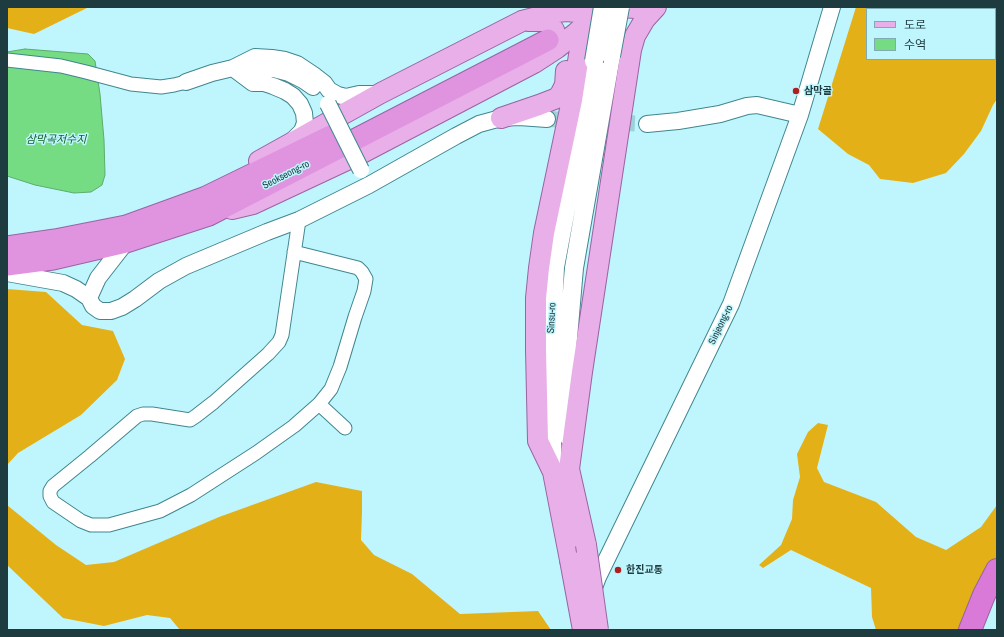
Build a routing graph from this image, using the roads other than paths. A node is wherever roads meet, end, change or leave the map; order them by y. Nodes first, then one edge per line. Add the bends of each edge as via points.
1 (540, 7) edge
2 (620, 7) edge
3 (641, 7) edge
4 (656, 7) edge
5 (832, 7) edge
6 (601, 11) edge
7 (522, 21) junction
8 (549, 40) junction
9 (631, 50) junction
10 (602, 58) junction
11 (7, 60) edge
12 (534, 63) junction
13 (233, 68) junction
14 (566, 71) junction
15 (186, 82) joint
16 (382, 93) junction
17 (572, 100) junction
18 (800, 115) junction
19 (501, 118) junction
20 (547, 119) tunnel mouth
21 (647, 124) tunnel mouth
22 (288, 145) junction
23 (369, 185) junction
24 (207, 206) junction
25 (299, 220) junction
26 (126, 242) junction
27 (7, 246) edge
28 (294, 252) junction
29 (7, 265) edge
30 (7, 273) edge
31 (89, 298) junction
32 (319, 404) junction
33 (345, 428) dead end
34 (561, 470) junction
35 (997, 570) edge
36 (997, 588) edge
37 (582, 630) edge
38 (598, 630) edge
39 (971, 630) edge

1 - 7 main road
2 - 3 main road
2 - 10 main road, Sinsu-ro, bridge
4 - 9 main road via 635,36
5 - 18 street, Sinjeong-ro
6 - 7 main road via 557,12
6 - 8 main road via 576,33
6 - 9 main road via 605,20 621,29 628,38
6 - 10 main road, Sinsu-ro, bridge
6 - 17 main road via 579,55
7 - 8 main road via 547,21 558,41
7 - 16 main road
8 - 12 main road
8 - 24 highway, Seokseong-ro
9 - 34 main road via 582,372
10 - 34 main road, Sinsu-ro via 574,268 565,373
11 - 15 street via 61,66 131,84 161,87
12 - 14 main road via 558,64
12 - 24 main road via 364,152 253,204
13 - 15 street
13 - 16 street via 255,57 285,60 297,64 315,76 338,96
13 - 22 street via 253,83 273,86 293,96 300,104 305,123 302,131
13 - 23 street, bridge via 274,69 289,73 320,92
14 - 17 main road
14 - 19 main road via 565,85 557,98
16 - 22 main road
17 - 34 main road via 544,233 536,298 538,441
18 - 21 street via 757,105 720,114
18 - 37 street, Sinjeong-ro via 731,304 598,577
19 - 20 street
19 - 23 street via 473,127
22 - 24 main road via 244,170
23 - 25 street
24 - 26 highway, Seokseong-ro
24 - 27 highway, Seokseong-ro via 126,226 55,240
25 - 28 street
25 - 31 street via 186,266 159,281 122,308 100,311 93,306
26 - 29 highway, Seokseong-ro via 53,259
26 - 31 street via 98,278
28 - 32 street via 358,268 366,279 340,367 331,389
28 - 32 street via 282,335 268,354 190,420 152,414 137,416 52,486 50,496 53,502 67,513 91,525 109,525 160,511 191,495 256,453 294,426
30 - 31 street via 63,283
32 - 33 street
34 - 37 main road, Sinsu-ro, bridge via 570,560
34 - 38 main road, Sinsu-ro, bridge via 586,545
35 - 39 highway
36 - 39 highway

